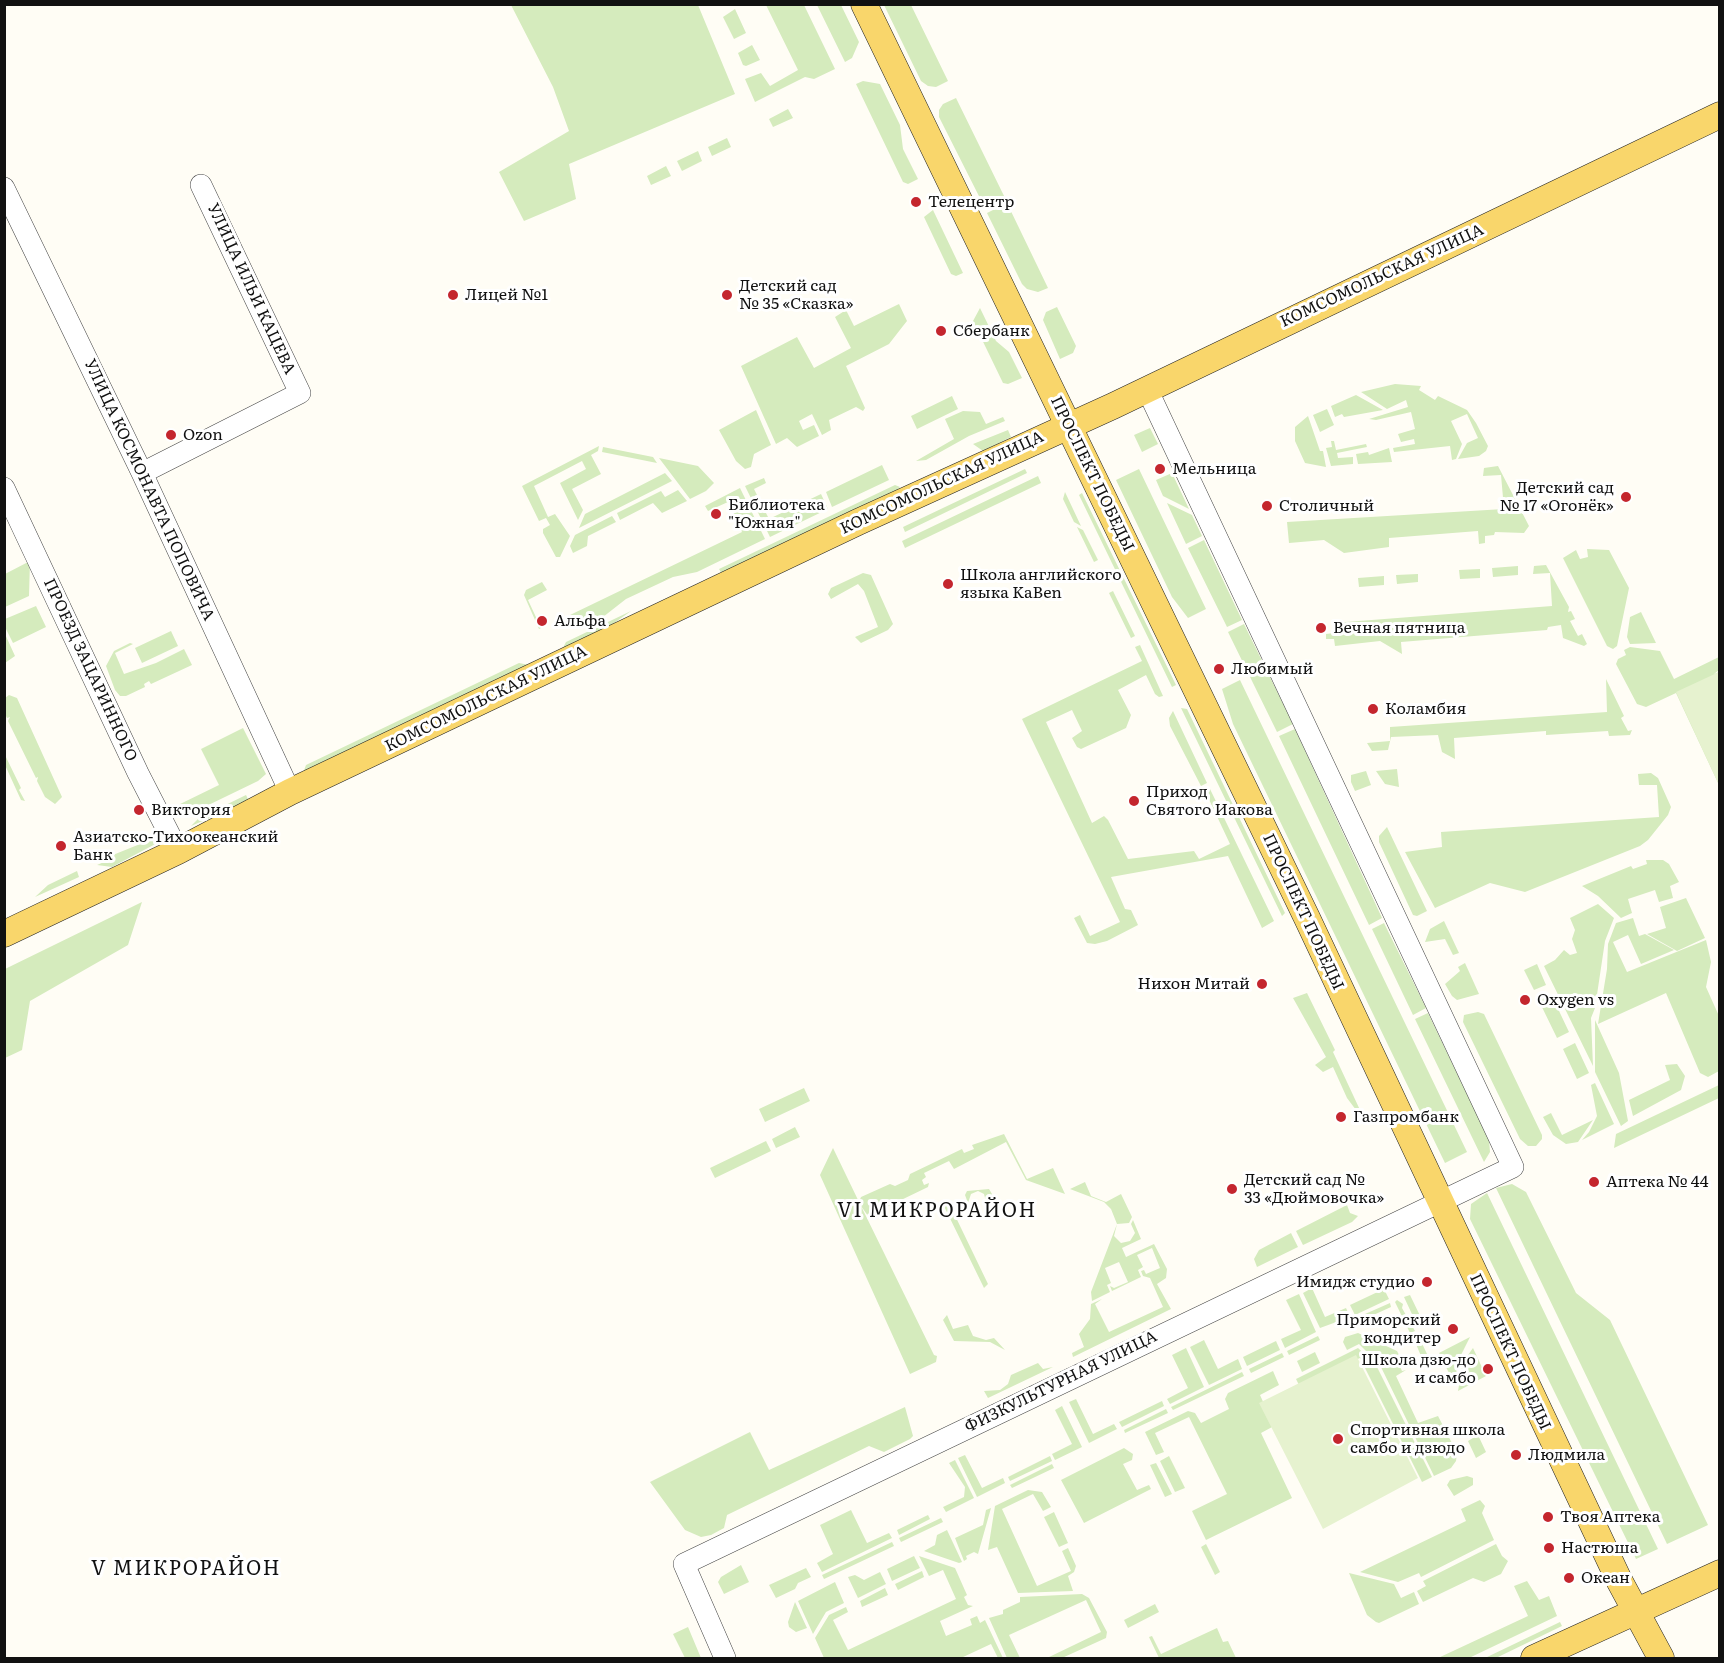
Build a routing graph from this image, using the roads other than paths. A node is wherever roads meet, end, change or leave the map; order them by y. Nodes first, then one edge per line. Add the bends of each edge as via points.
1 (864, 4) edge
2 (1719, 115) edge
3 (201, 185) dead end
4 (4, 188) edge
5 (1147, 389) junction
6 (1068, 425) junction
7 (142, 473) junction
8 (4, 488) edge
9 (290, 792) junction
10 (178, 851) junction
11 (4, 934) edge
12 (1439, 1202) junction
13 (1719, 1573) edge
14 (1636, 1611) junction
15 (725, 1659) edge
16 (1534, 1659) edge
17 (1660, 1659) edge

1 - 6 main road, ПРОСПЕКТ ПОБЕДЫ
2 - 5 main road, КОМСОМОЛЬСКАЯ УЛИЦА
3 - 7 street, УЛИЦА ИЛЬИ КАЦЕВА via 300,393
4 - 7 street, УЛИЦА КОСМОНАВТА ПОПОВИЧА
5 - 6 main road, КОМСОМОЛЬСКАЯ УЛИЦА
5 - 12 street, ФИЗКУЛЬТУРНАЯ УЛИЦА via 1513,1167
6 - 9 main road, КОМСОМОЛЬСКАЯ УЛИЦА
6 - 12 main road, ПРОСПЕКТ ПОБЕДЫ via 1307,918
7 - 9 street, УЛИЦА КОСМОНАВТА ПОПОВИЧА
8 - 10 street, ПРОЕЗД ЗАЦАРИННОГО
9 - 10 main road, КОМСОМОЛЬСКАЯ УЛИЦА
10 - 11 main road, КОМСОМОЛЬСКАЯ УЛИЦА
12 - 14 main road, ПРОСПЕКТ ПОБЕДЫ
12 - 15 street, ФИЗКУЛЬТУРНАЯ УЛИЦА via 684,1564
13 - 14 main road
14 - 16 main road
14 - 17 main road, ПРОСПЕКТ ПОБЕДЫ

